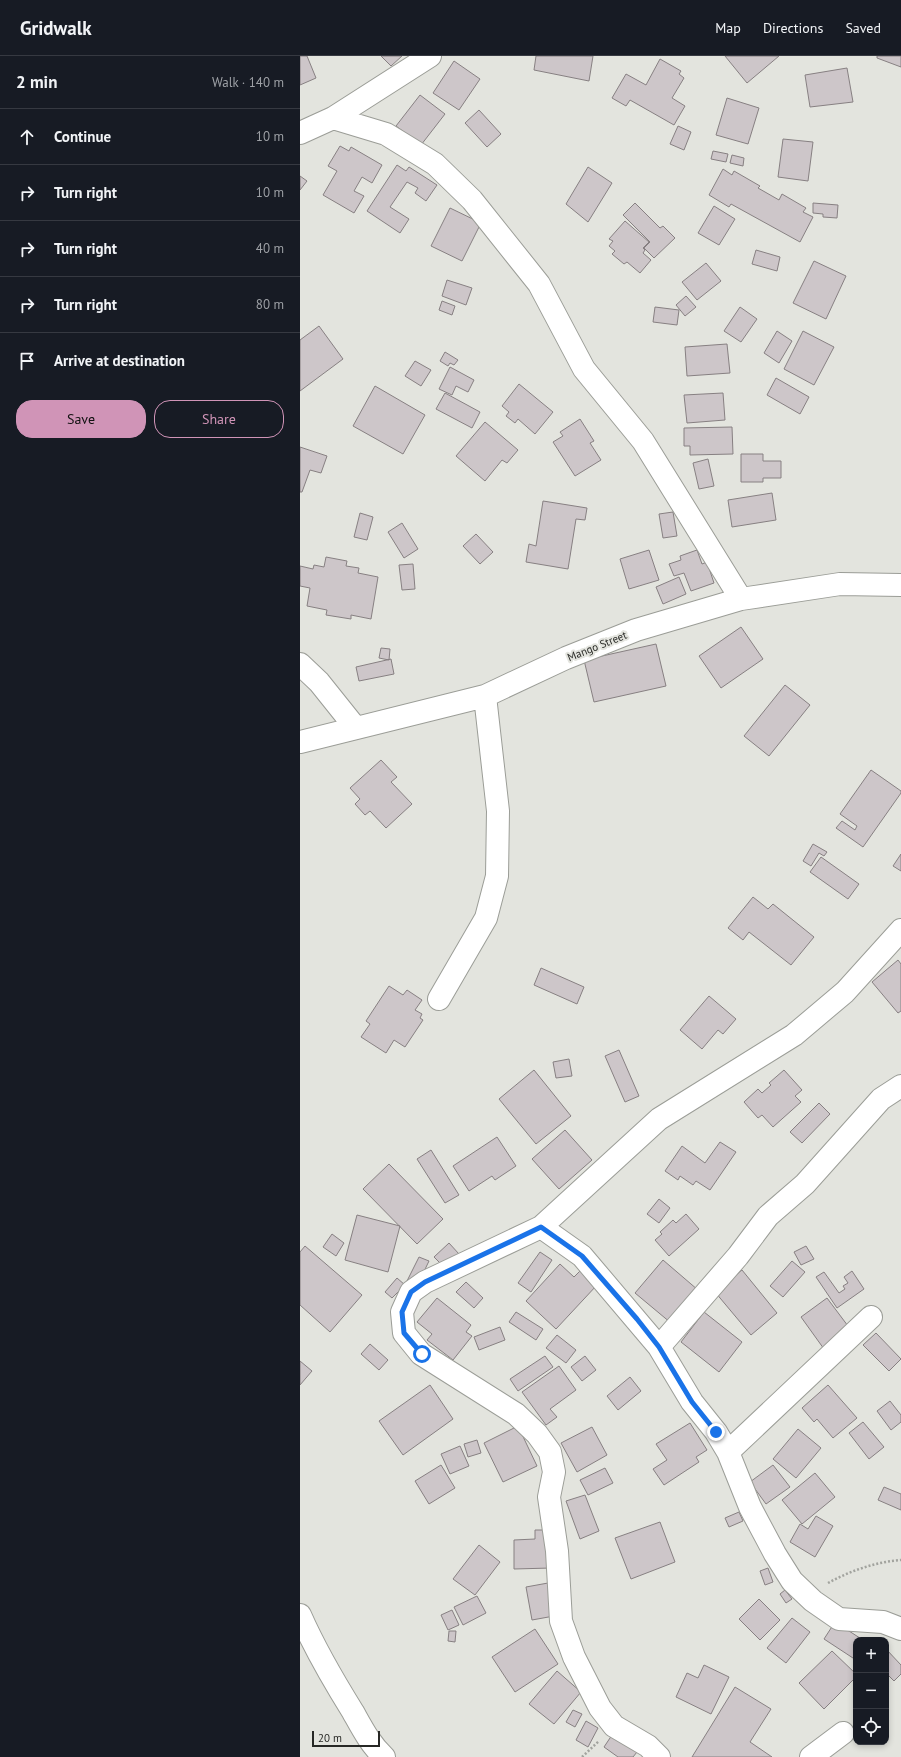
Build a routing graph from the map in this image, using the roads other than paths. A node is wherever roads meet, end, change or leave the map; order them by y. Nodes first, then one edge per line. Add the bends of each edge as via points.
1 (430, 56) edge
2 (333, 118) junction
3 (300, 133) edge
4 (901, 585) edge
5 (741, 598) junction
6 (300, 664) edge
7 (485, 696) junction
8 (355, 727) junction
9 (300, 742) edge
10 (901, 930) edge
11 (439, 999) dead end
12 (901, 1086) edge
13 (541, 1227) junction
14 (871, 1317) dead end
15 (659, 1347) junction
16 (728, 1452) junction
17 (300, 1615) edge
18 (901, 1629) edge
19 (843, 1733) dead end
20 (384, 1757) edge
21 (659, 1757) edge
22 (811, 1757) edge

1 - 2 street
2 - 3 street
2 - 5 street via 386,134 435,164 472,200 539,284 584,369 643,441
4 - 5 street, Mango Street via 840,584
5 - 7 street, Mango Street via 636,630 566,658
6 - 8 street via 319,682
7 - 8 street, Mango Street
7 - 11 street via 498,811 497,876 486,918
8 - 9 street, Mango Street
10 - 13 street via 845,992 794,1035 659,1119
12 - 15 street via 880,1099 805,1184 768,1216 738,1256
13 - 15 street via 582,1256
13 - 21 street via 425,1282 411,1292 402,1312 404,1333 422,1354 516,1414 537,1434 550,1452 554,1472 549,1497 557,1551 562,1621 574,1657 600,1708 614,1726 648,1746
14 - 16 street
15 - 16 street via 692,1402
16 - 18 street via 750,1507 792,1581 839,1619 883,1622
17 - 20 street via 338,1688 374,1747
19 - 22 street

